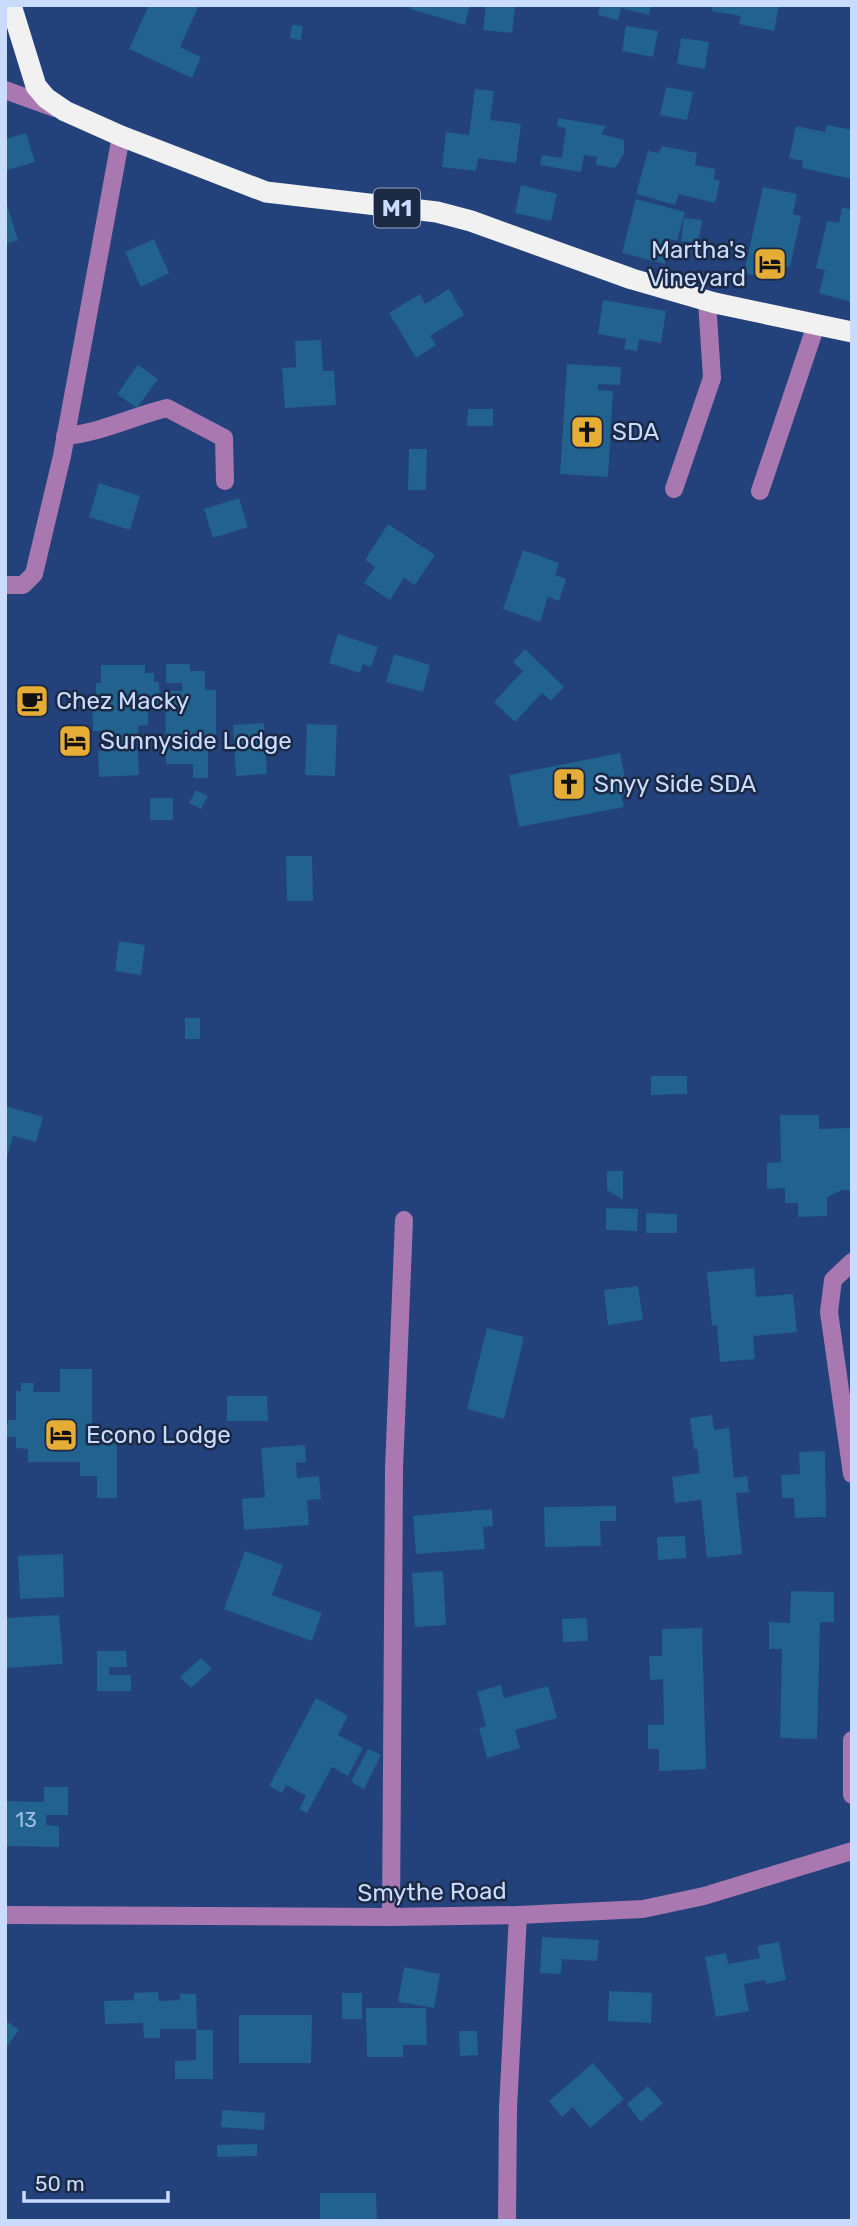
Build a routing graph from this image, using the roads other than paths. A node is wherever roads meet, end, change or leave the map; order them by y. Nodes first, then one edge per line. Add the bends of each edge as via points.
1 (11, 5) edge
2 (5, 90) edge
3 (65, 111) junction
4 (121, 136) junction
5 (707, 301) junction
6 (816, 325) junction
7 (852, 332) edge
8 (65, 436) junction
9 (225, 481) dead end
10 (674, 489) dead end
11 (760, 491) dead end
12 (5, 585) edge
13 (404, 1220) dead end
14 (852, 1262) edge
15 (852, 1474) edge
16 (852, 1740) edge
17 (852, 1795) edge
18 (852, 1851) edge
19 (5, 1915) edge
20 (518, 1915) junction
21 (391, 1917) junction
22 (507, 2221) edge

1 - 3 highway, M1 via 36,86
2 - 3 street
3 - 4 highway, M1
4 - 5 highway, M1 via 266,191 437,212
4 - 8 street
5 - 6 highway, M1
5 - 10 street via 712,378
6 - 7 highway, M1
6 - 11 street
8 - 9 street via 83,435 167,408 223,438
8 - 12 street via 34,574 23,585
13 - 21 street via 394,1469
14 - 15 street via 833,1280 829,1312
16 - 17 street
18 - 20 street, Smythe Road via 704,1896 643,1909
19 - 21 street, Smythe Road
20 - 21 street, Smythe Road
20 - 22 street

